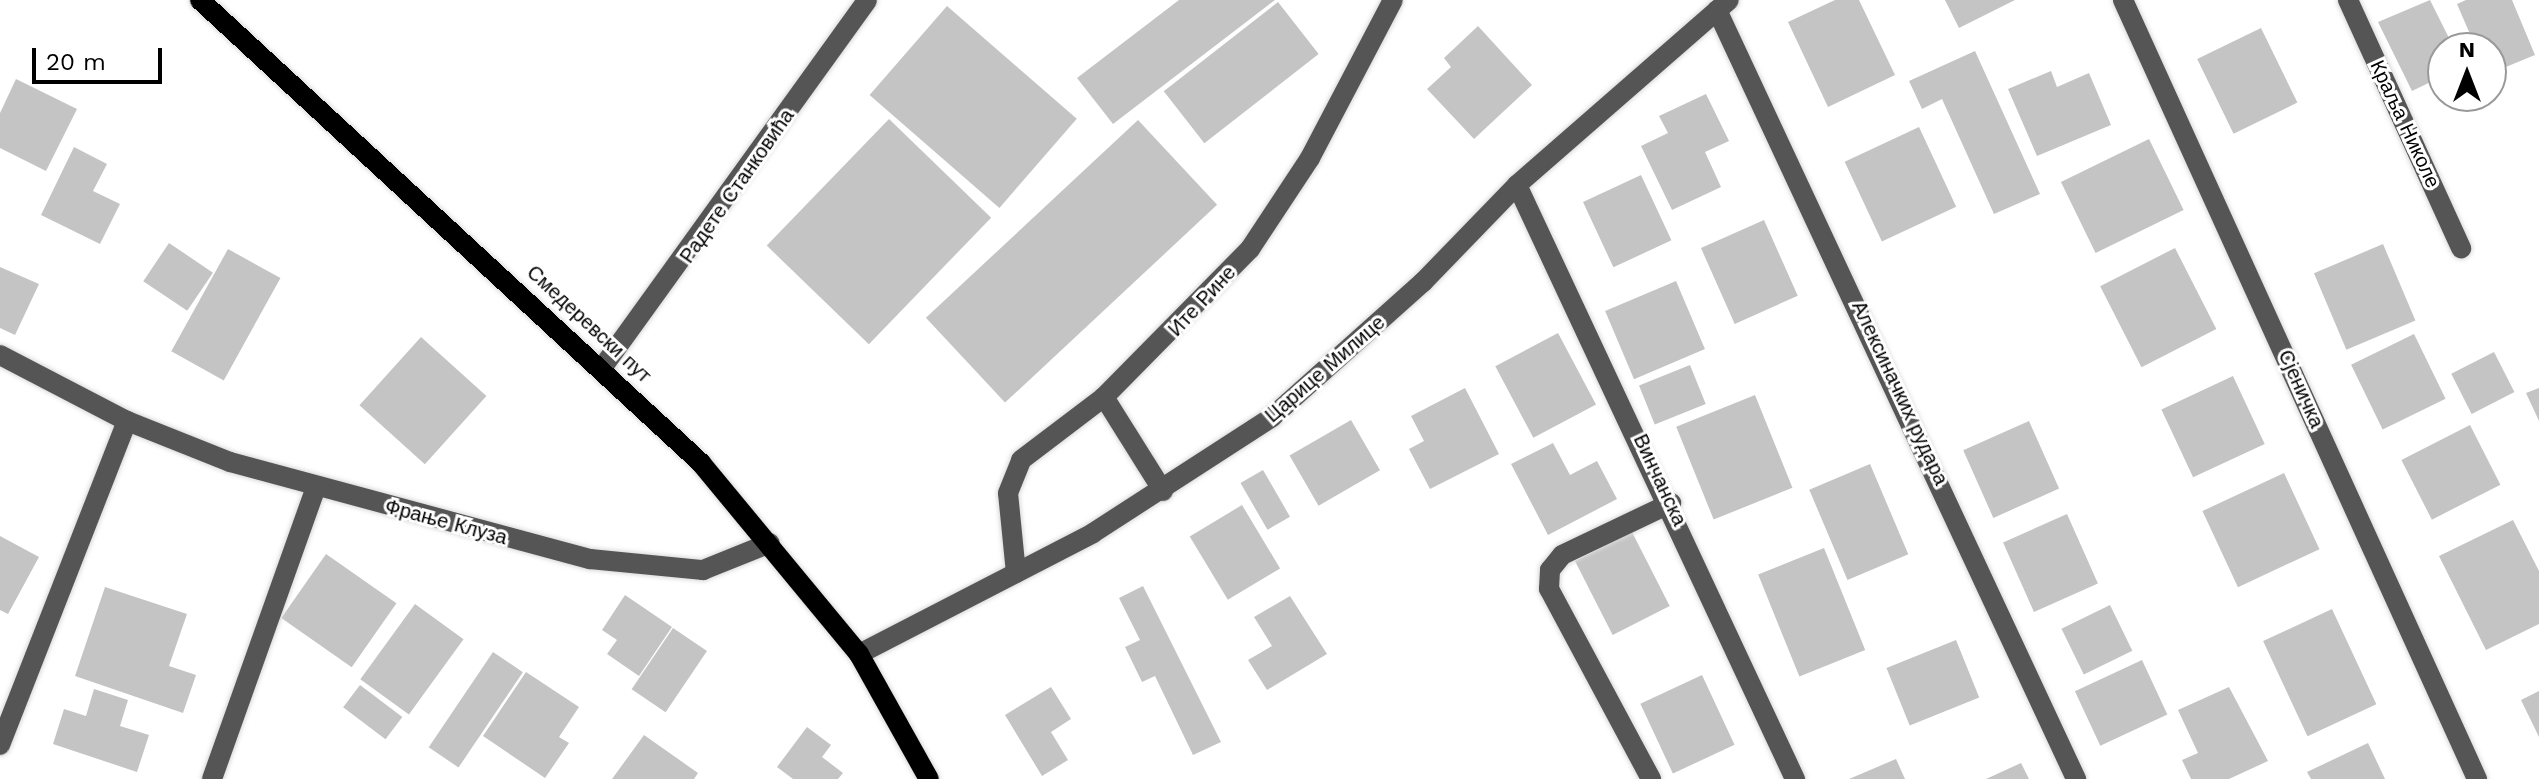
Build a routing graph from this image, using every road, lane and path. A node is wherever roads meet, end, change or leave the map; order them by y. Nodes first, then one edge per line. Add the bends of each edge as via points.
1 (200, 0) edge
2 (867, 0) edge
3 (1393, 0) edge
4 (2123, 0) edge
5 (2348, 0) edge
6 (1723, 5) edge
7 (1517, 185) junction
8 (2461, 248) dead end
9 (0, 355) edge
10 (602, 368) junction
11 (1104, 397) junction
12 (127, 421) junction
13 (316, 487) junction
14 (1163, 491) junction
15 (1671, 503) junction
16 (770, 543) junction
17 (1016, 573) junction
18 (859, 654) junction
19 (0, 745) edge
20 (212, 779) edge
21 (929, 779) edge
22 (1651, 779) edge
23 (1795, 779) edge
24 (2076, 779) edge
25 (2477, 779) edge

1 - 10 main road, Смедеревски пут
2 - 10 street, Радете Станковића
3 - 11 street, Ите Рине via 1310,158 1250,249
4 - 25 street, Сјеничка
5 - 8 street, Краља Николе
6 - 7 street, Царице Милице
6 - 24 street, Алексиначких рудара
7 - 14 street, Царице Милице via 1360,341 1272,417
7 - 15 street, Винчанска
9 - 12 street, Фрање Клуза
10 - 16 main road, Смедеревски пут via 701,463
11 - 14 street
11 - 17 street, Ите Рине via 1021,460 1012,476 1008,520
12 - 13 street, Фрање Клуза
12 - 19 street
13 - 16 street, Фрање Клуза via 641,569 728,565
13 - 20 street
14 - 17 street, Царице Милице
15 - 22 street via 1562,555 1549,580
15 - 23 street, Винчанска
16 - 18 main road, Смедеревски пут
17 - 18 street, Царице Милице
18 - 21 main road, Смедеревски пут

